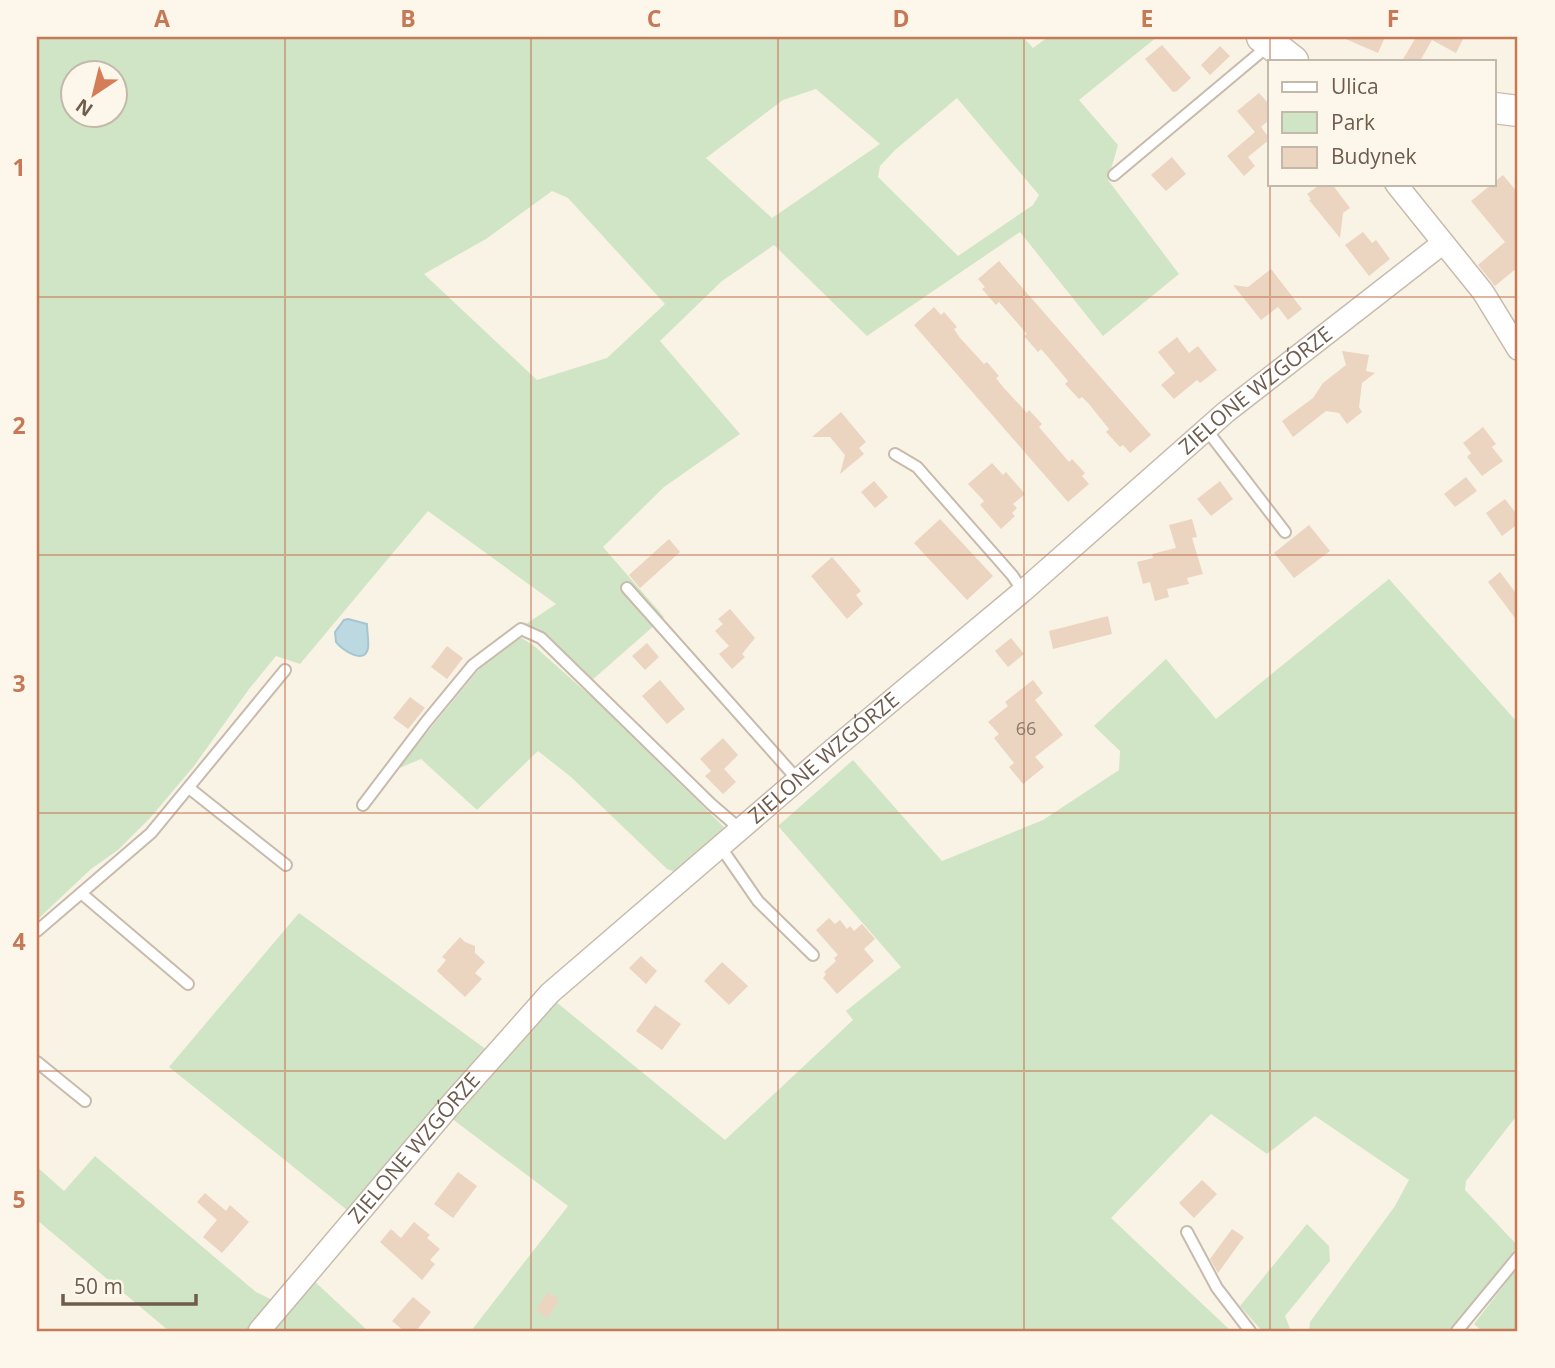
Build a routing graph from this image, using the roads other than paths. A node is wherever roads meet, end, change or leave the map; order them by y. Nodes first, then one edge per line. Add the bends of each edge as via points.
1 (1275, 47) edge
2 (1496, 108) edge
3 (1518, 111) edge
4 (1114, 174) dead end
5 (1398, 186) edge
6 (1443, 243) junction
7 (1518, 349) edge
8 (1206, 429) junction
9 (895, 454) dead end
10 (1285, 532) dead end
11 (627, 588) dead end
12 (1023, 591) junction
13 (285, 670) dead end
14 (798, 780) junction
15 (188, 788) junction
16 (363, 805) dead end
17 (740, 829) junction
18 (720, 846) junction
19 (286, 865) dead end
20 (81, 893) junction
21 (37, 930) edge
22 (813, 955) dead end
23 (188, 984) dead end
24 (37, 1062) edge
25 (85, 1101) dead end
26 (1187, 1232) dead end
27 (1518, 1257) edge
28 (259, 1331) edge
29 (1250, 1331) edge
30 (1457, 1331) edge

1 - 4 lane
2 - 3 street
5 - 6 street
6 - 7 street via 1483,292
6 - 8 street, ZIELONE WZGÓRZE
8 - 10 lane
8 - 12 street, ZIELONE WZGÓRZE
9 - 12 lane via 917,467
11 - 14 lane
12 - 14 street, ZIELONE WZGÓRZE
13 - 15 lane
14 - 17 street, ZIELONE WZGÓRZE
15 - 19 lane
15 - 20 lane via 151,833
16 - 17 lane via 473,665 521,629 541,638
17 - 18 street, ZIELONE WZGÓRZE
18 - 22 lane via 758,901
18 - 28 street, ZIELONE WZGÓRZE via 550,993
20 - 21 lane
20 - 23 lane
24 - 25 lane
26 - 29 lane via 1217,1288
27 - 30 lane

